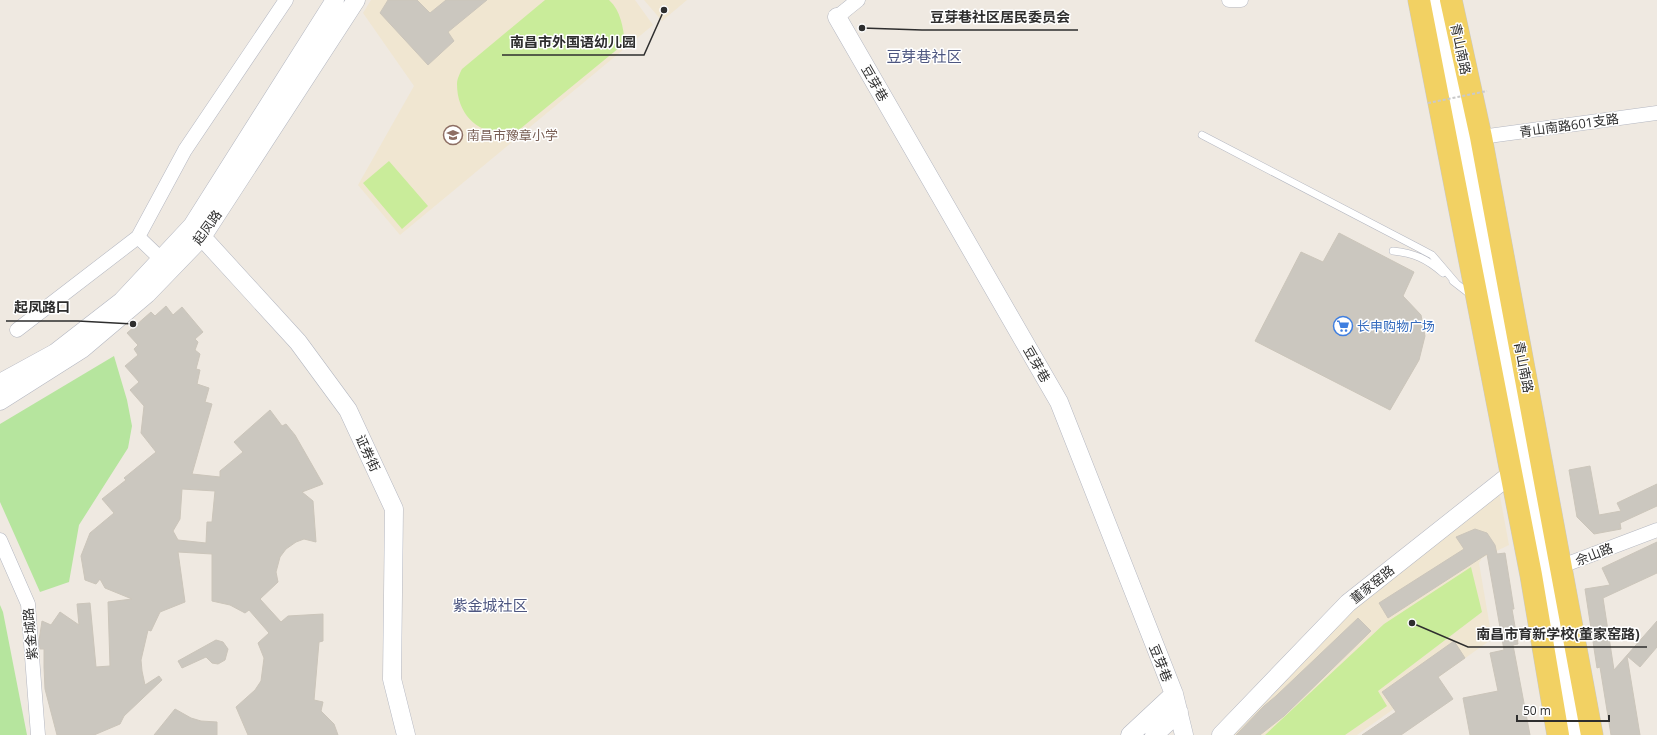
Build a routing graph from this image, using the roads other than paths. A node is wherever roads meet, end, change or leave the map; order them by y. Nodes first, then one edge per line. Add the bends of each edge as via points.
1 (286, 0) edge
2 (335, 0) edge
3 (356, 0) edge
4 (858, 0) edge
5 (1229, 0) edge
6 (1242, 0) edge
7 (1419, 0) edge
8 (1432, 0) edge
9 (1443, 0) edge
10 (1451, 0) edge
11 (837, 17) joint
12 (1657, 113) edge
13 (1202, 135) dead end
14 (1481, 137) junction
15 (197, 232) junction
16 (138, 237) junction
17 (1393, 251) dead end
18 (161, 259) junction
19 (1456, 284) junction
20 (1477, 301) junction
21 (17, 330) dead end
22 (0, 383) edge
23 (0, 401) edge
24 (1527, 464) junction
25 (1657, 530) edge
26 (0, 540) edge
27 (1546, 571) junction
28 (1174, 694) junction
29 (1179, 712) junction
30 (38, 735) edge
31 (406, 735) edge
32 (1130, 735) edge
33 (1154, 735) edge
34 (1184, 735) edge
35 (1221, 735) edge
36 (1558, 735) edge
37 (1568, 735) edge
38 (1577, 735) edge
39 (1592, 735) edge

1 - 16 street via 185,150
2 - 15 street, 起凤路
3 - 15 street, 起凤路
4 - 11 street
5 - 6 street
7 - 20 main road, 青山南路
8 - 24 main road
9 - 24 main road via 1504,313
10 - 14 main road, 青山南路
11 - 28 street, 豆芽巷 via 1059,402
12 - 14 street, 青山南路601支路
13 - 19 lane via 1432,255
14 - 24 main road, 青山南路
15 - 18 street, 起凤路
15 - 23 street, 起凤路 via 147,294 82,349
15 - 31 street, 证券街 via 298,342 348,410 394,509 392,679
16 - 18 street
16 - 21 street
17 - 19 lane via 1408,252 1419,257
18 - 22 street, 起凤路 via 122,301 55,353
19 - 20 lane
20 - 24 main road, 青山南路
24 - 27 main road, 青山南路
24 - 27 main road, 青山南路
24 - 35 street, 董家窑路 via 1348,603
25 - 27 street, 佘山路
26 - 30 street, 紫金城路 via 28,604
27 - 36 main road, 青山南路
27 - 37 main road
27 - 38 main road
27 - 39 main road, 青山南路
28 - 29 street, 豆芽巷
28 - 32 street
29 - 33 street
29 - 34 street, 豆芽巷

